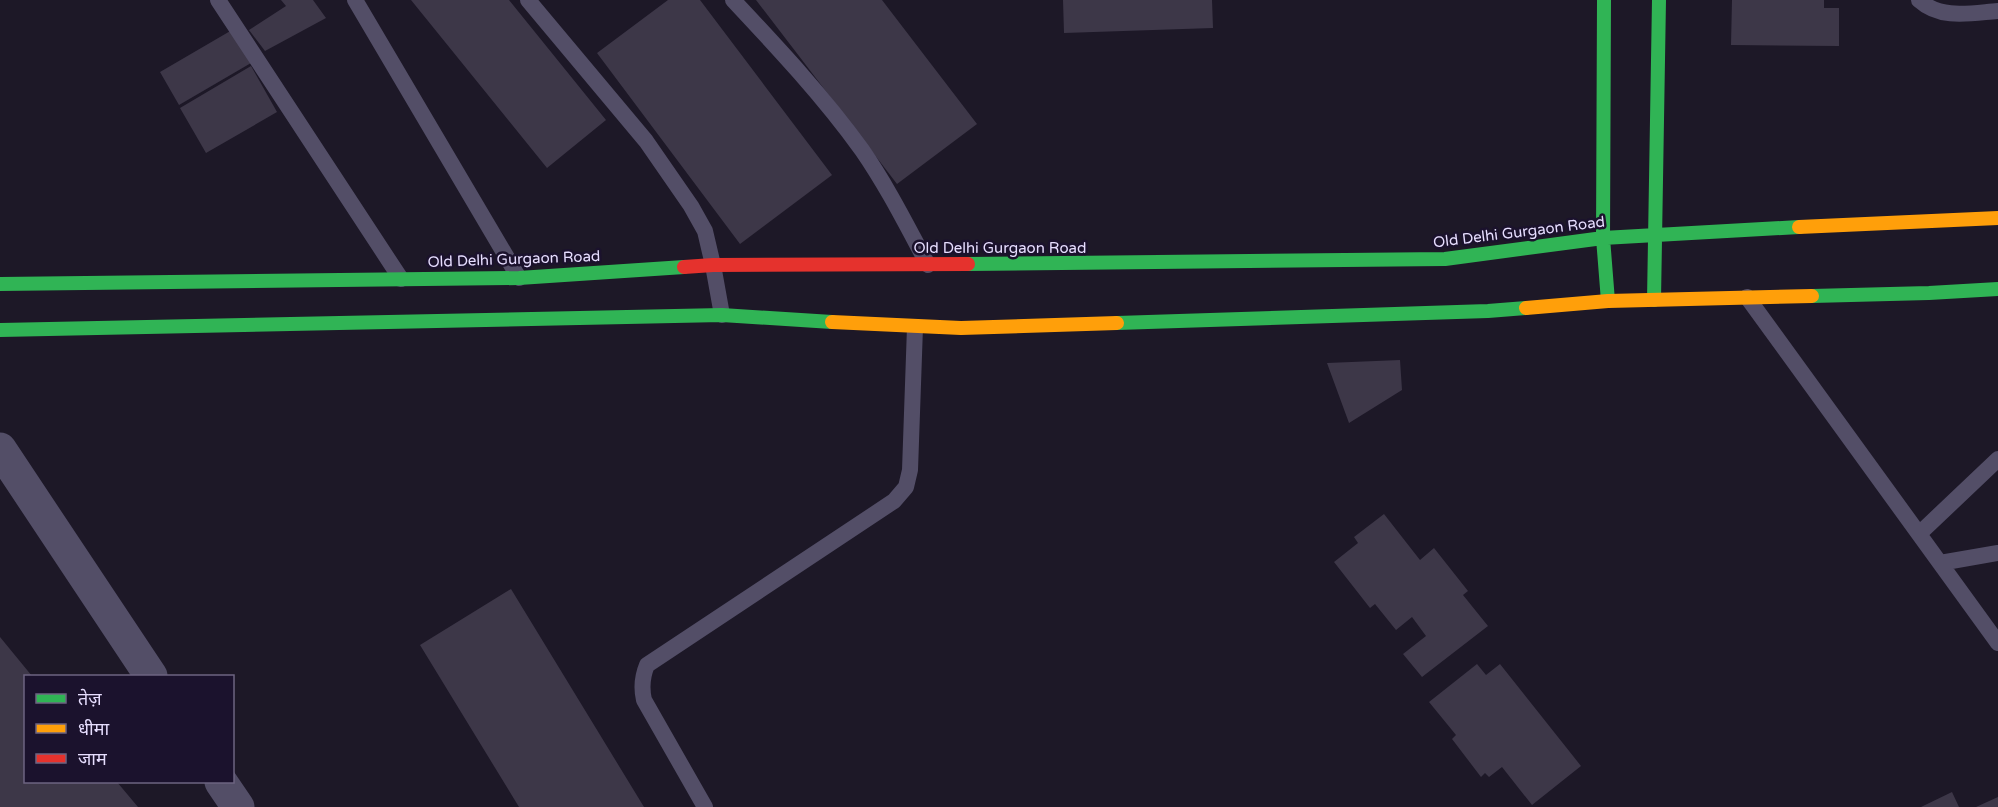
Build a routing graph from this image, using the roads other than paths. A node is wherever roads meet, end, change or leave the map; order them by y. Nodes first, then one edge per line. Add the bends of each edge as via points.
1 (218, 0) edge
2 (355, 0) edge
3 (528, 0) edge
4 (733, 0) edge
5 (1604, 0) edge
6 (1659, 0) edge
7 (1919, 0) edge
8 (1998, 11) edge
9 (1998, 218) edge
10 (1656, 234) junction
11 (1603, 238) junction
12 (713, 265) junction
13 (928, 265) junction
14 (519, 278) junction
15 (401, 279) junction
16 (0, 284) edge
17 (1998, 289) edge
18 (1747, 297) junction
19 (1654, 300) junction
20 (1608, 301) junction
21 (722, 315) junction
22 (915, 327) junction
23 (0, 330) edge
24 (0, 449) edge
25 (1998, 459) edge
26 (1919, 534) junction
27 (1998, 553) edge
28 (1940, 563) junction
29 (1998, 643) edge
30 (150, 675) edge
31 (222, 783) edge
32 (238, 807) edge
33 (705, 807) edge

1 - 15 lane
2 - 14 lane
3 - 12 lane via 646,141 705,231
4 - 13 lane via 812,86 856,142 887,189
5 - 11 main road
6 - 10 main road
7 - 8 lane via 1928,8 1948,14
9 - 10 main road, Old Delhi Gurgaon Road
10 - 11 main road, Old Delhi Gurgaon Road
10 - 19 main road
11 - 13 main road, Old Delhi Gurgaon Road via 1445,259
11 - 20 main road
12 - 13 main road, Old Delhi Gurgaon Road
12 - 14 main road, Old Delhi Gurgaon Road
12 - 21 lane
14 - 15 main road, Old Delhi Gurgaon Road
15 - 16 main road, Old Delhi Gurgaon Road
17 - 18 main road
18 - 19 main road
18 - 26 lane
19 - 20 main road
20 - 22 main road via 1488,311
21 - 22 main road
21 - 23 main road
22 - 33 lane via 911,456 906,487 894,501 647,665 643,674 644,700
24 - 30 street
25 - 26 lane
26 - 28 lane
27 - 28 lane
28 - 29 lane
31 - 32 street

